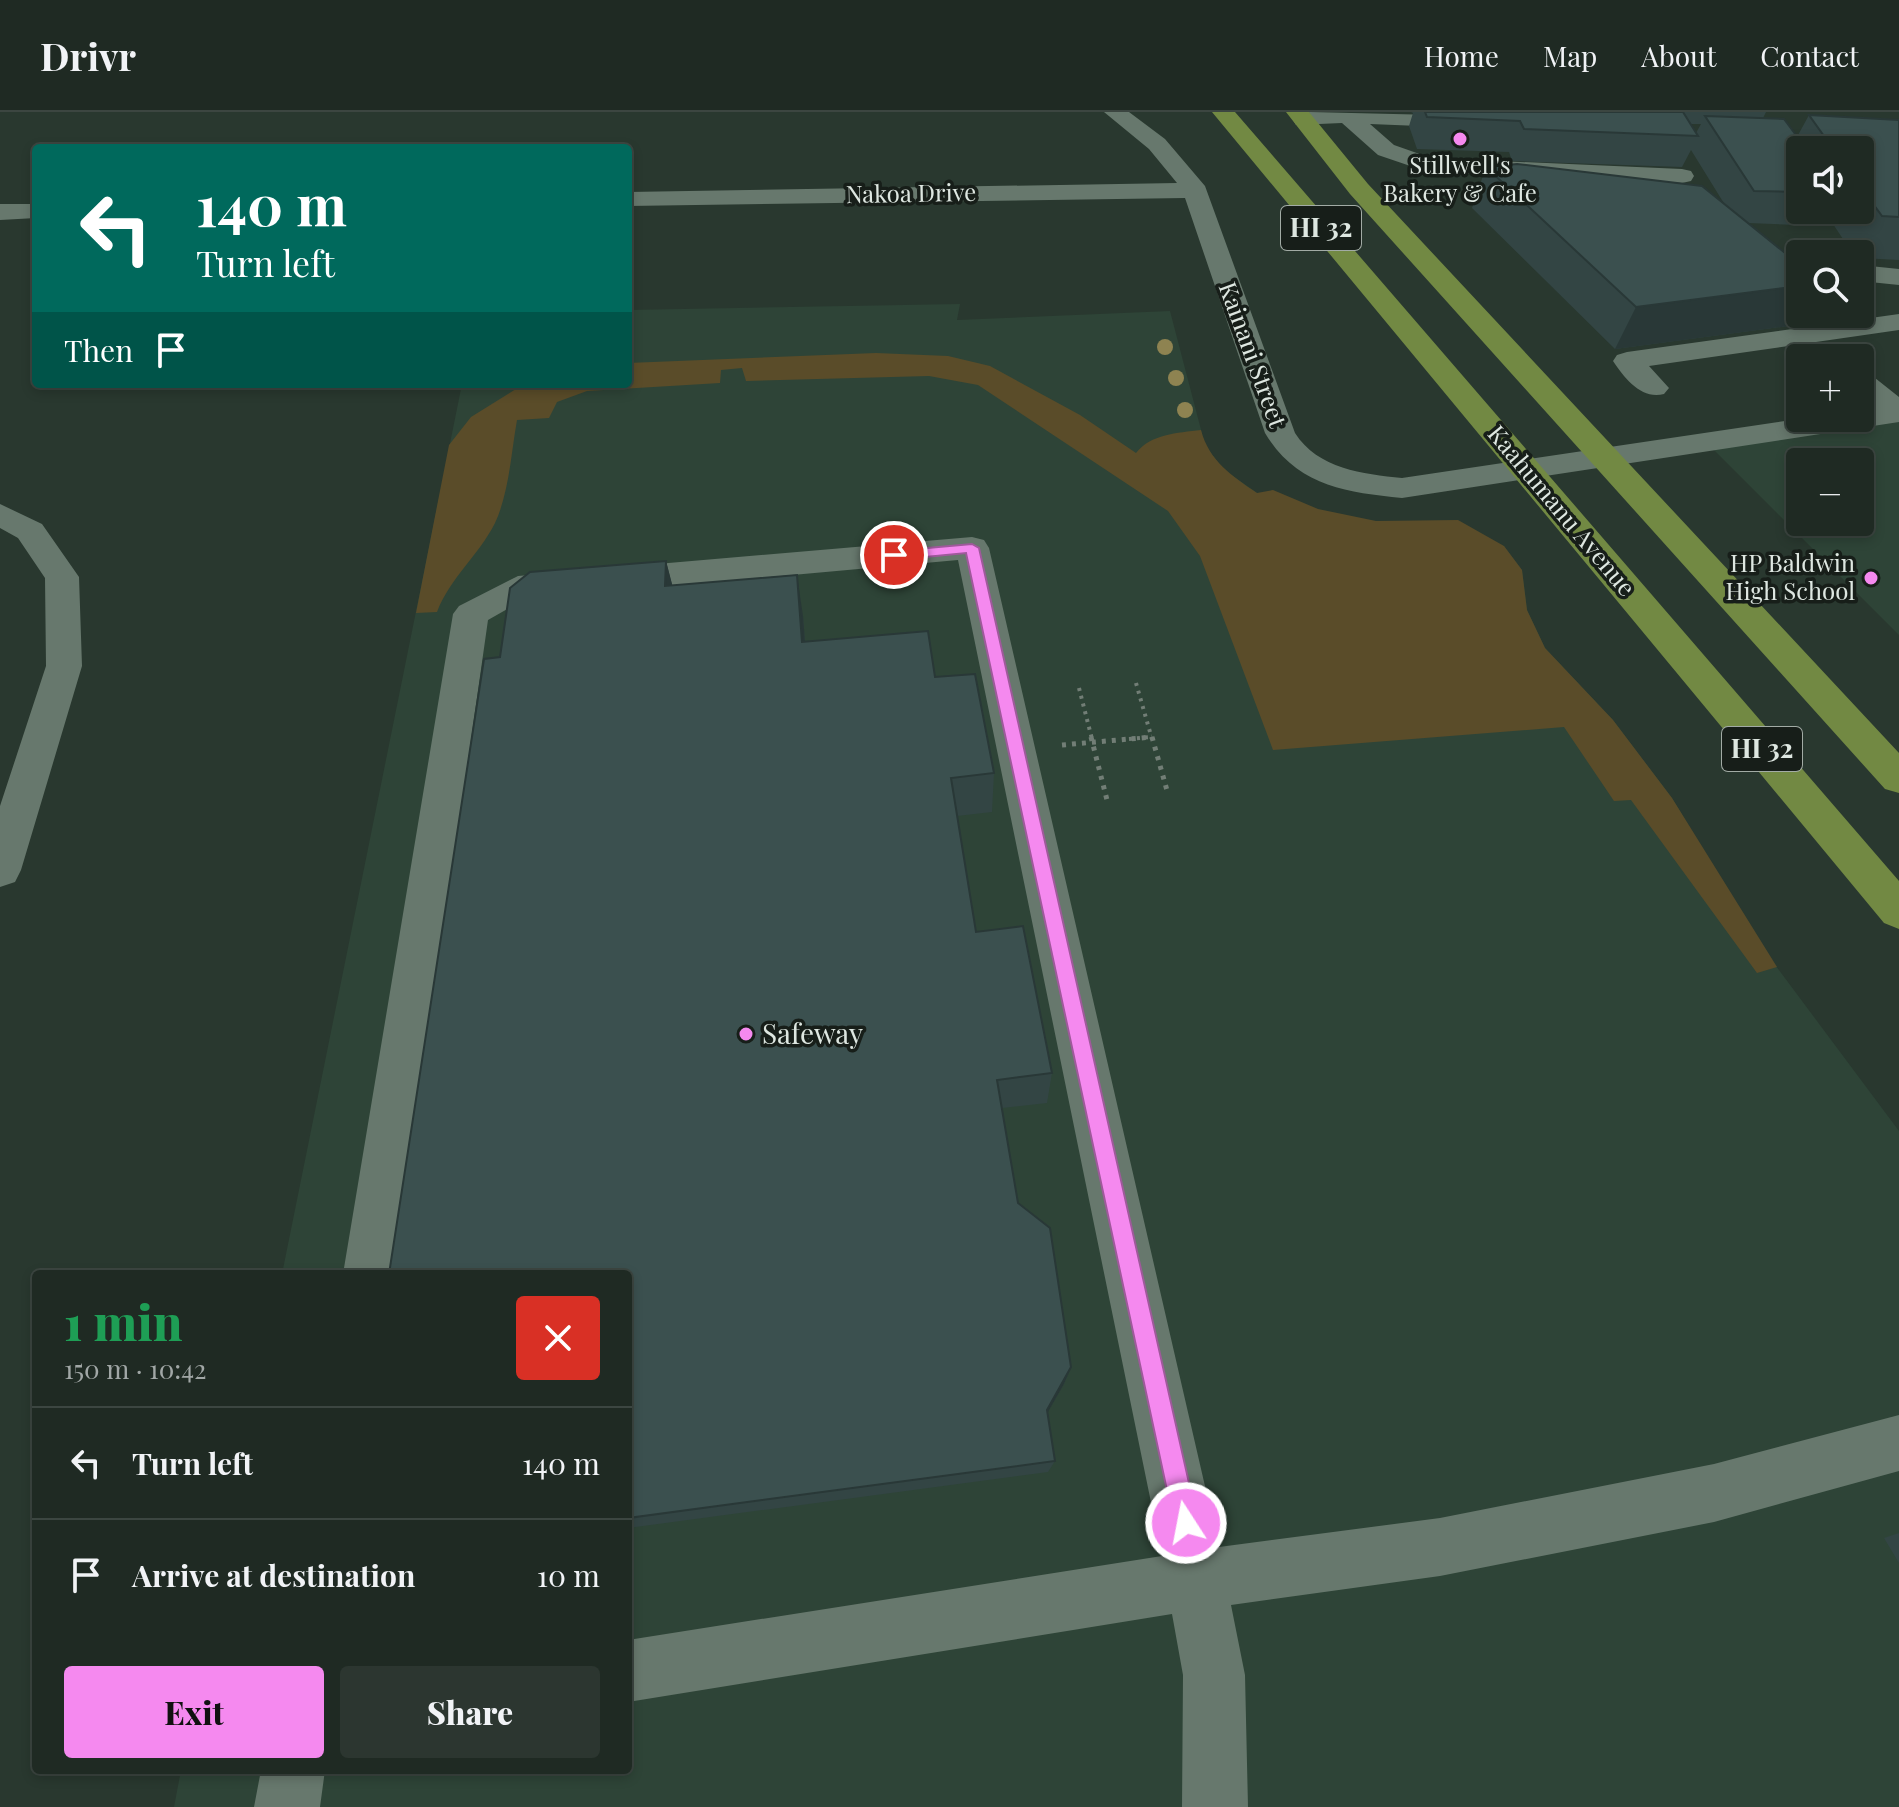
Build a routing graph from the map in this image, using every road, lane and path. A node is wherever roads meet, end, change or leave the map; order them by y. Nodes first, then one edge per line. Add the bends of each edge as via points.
1 (1115, 112) edge
2 (1223, 112) edge
3 (1345, 115) edge
4 (1489, 122) edge
5 (1280, 127) edge
6 (1398, 156) junction
7 (1682, 176) dead end
8 (1359, 189) junction
9 (1195, 190) junction
10 (632, 199) edge
11 (32, 211) edge
12 (0, 212) edge
13 (1874, 274) edge
14 (1899, 277) edge
15 (1874, 302) edge
16 (1899, 321) edge
17 (1806, 336) junction
18 (1816, 344) edge
19 (1716, 349) junction
20 (1741, 371) dead end
21 (1654, 388) dead end
22 (1874, 391) edge
23 (1899, 412) edge
24 (1607, 458) junction
25 (1527, 470) junction
26 (0, 514) edge
27 (1136, 683) dead end
28 (1079, 688) dead end
29 (1152, 737) junction
30 (1092, 743) junction
31 (1017, 749) junction
32 (1899, 778) edge
33 (1168, 794) dead end
34 (1107, 800) dead end
35 (0, 870) edge
36 (1899, 911) edge
37 (370, 1270) edge
38 (1899, 1443) edge
39 (1197, 1580) junction
40 (632, 1670) edge
41 (292, 1774) edge
42 (287, 1807) edge
43 (1215, 1807) edge

1 - 9 street, Kainani Street via 1157,144
2 - 5 main road, Kaahumanu Avenue / HI 32
3 - 4 street
3 - 5 street
3 - 6 street
5 - 8 main road, Kaahumanu Avenue / HI 32
5 - 25 main road, Kaahumanu Avenue / HI 32
6 - 7 street via 1436,166
6 - 8 street
8 - 24 main road, Kaahumanu Avenue / HI 32
9 - 10 street, Nakoa Drive
9 - 25 street, Kainani Street via 1274,419 1299,460 1337,476 1402,488
11 - 12 street
13 - 14 street
15 - 16 street
16 - 17 street
17 - 18 street
17 - 19 street
19 - 20 street
19 - 21 street via 1627,361
22 - 23 street
23 - 24 street, Kainani Street
24 - 25 street, Kainani Street
24 - 32 main road, Kaahumanu Avenue / HI 32
25 - 36 main road, Kaahumanu Avenue / HI 32
26 - 35 street via 30,531 62,577 64,666
27 - 29 path
28 - 30 path
29 - 30 path
29 - 33 path
30 - 31 path
30 - 34 path
31 - 37 street via 972,548 518,588 471,614
31 - 39 street
38 - 39 street via 1714,1493 1440,1547
39 - 40 street
39 - 43 street via 1214,1675
41 - 42 street

